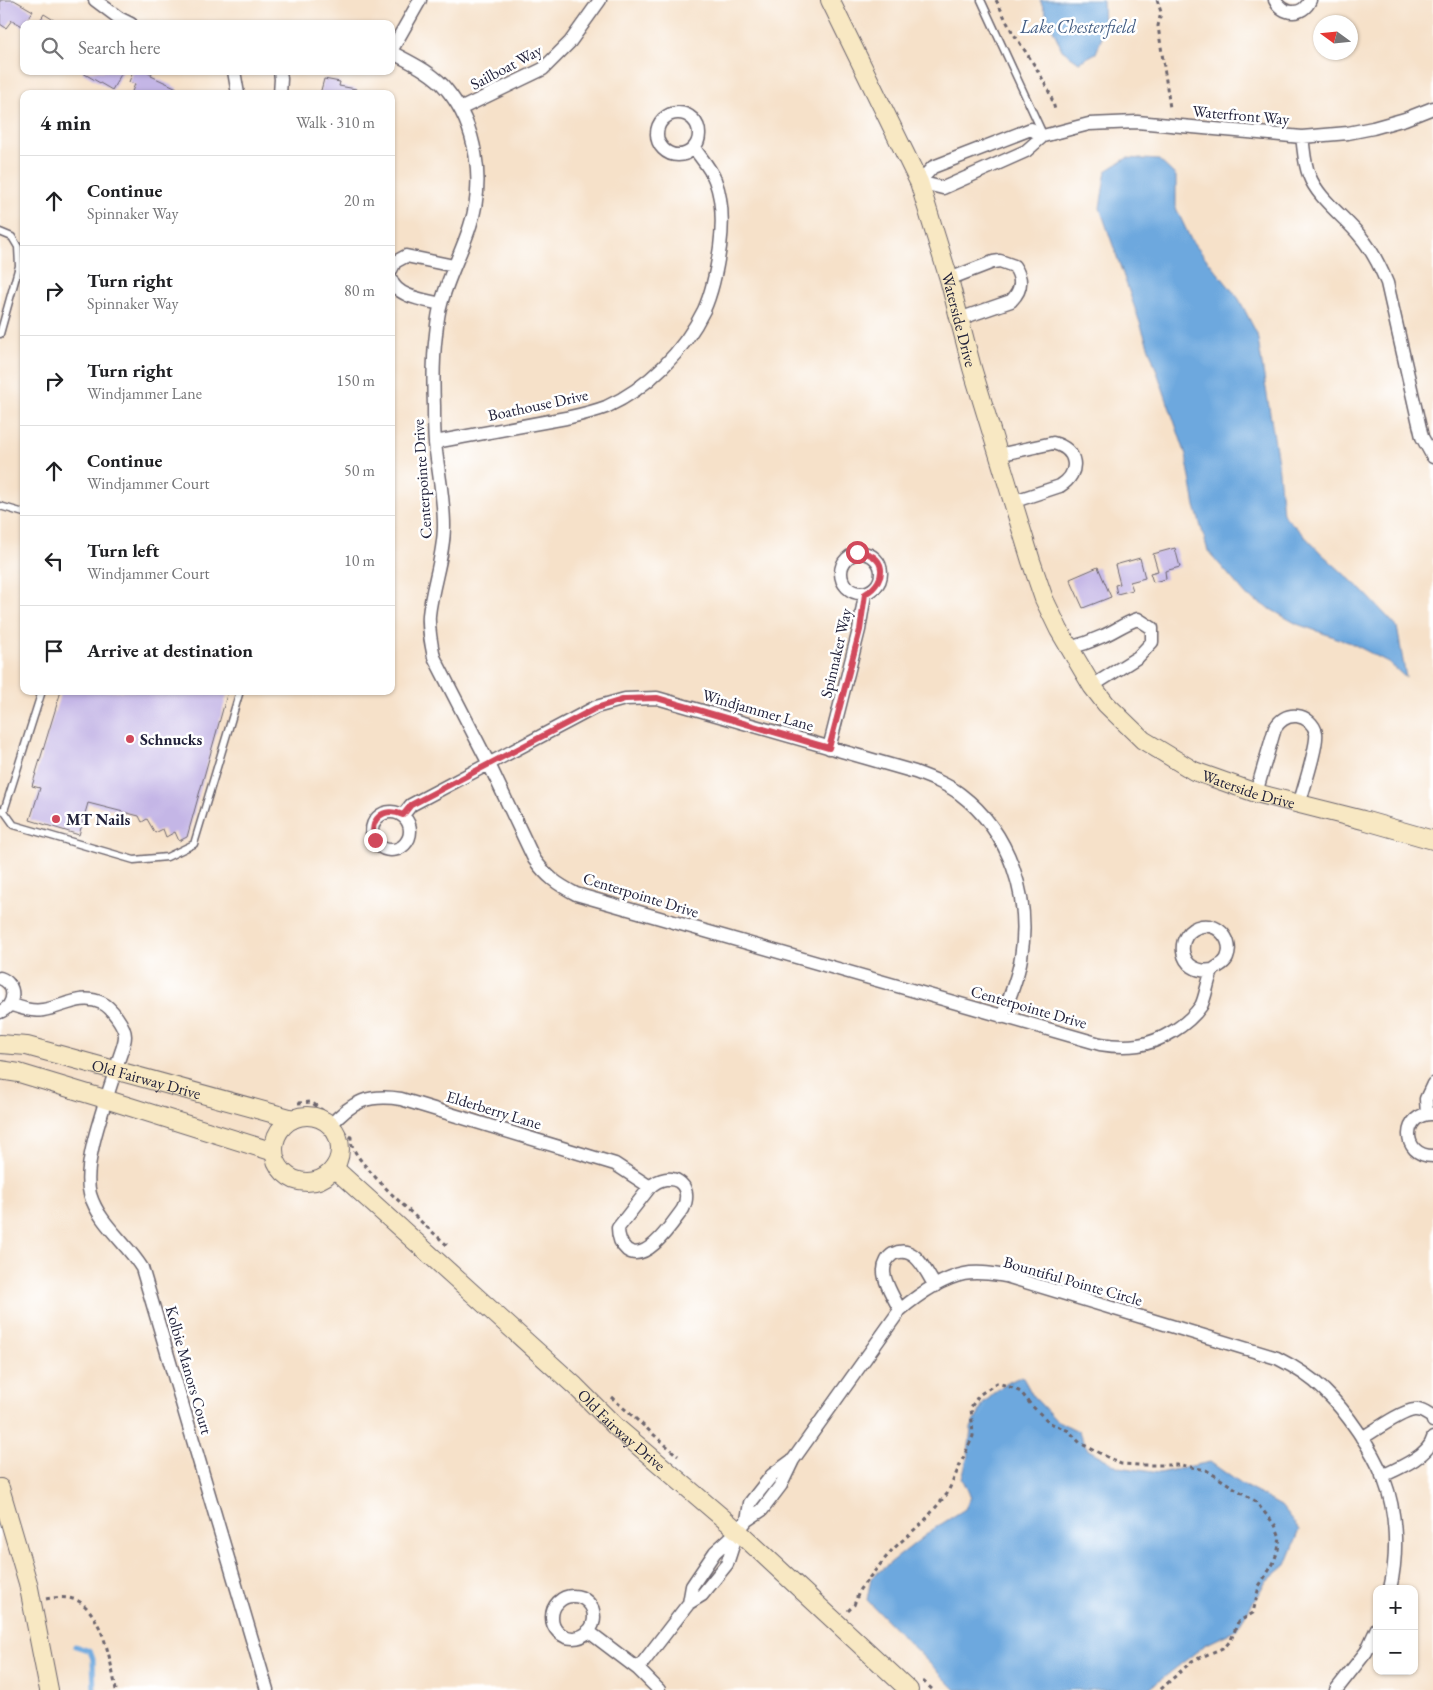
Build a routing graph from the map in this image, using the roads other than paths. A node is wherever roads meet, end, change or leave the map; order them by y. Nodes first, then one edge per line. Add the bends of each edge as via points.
1 (95, 0) edge
2 (420, 0) edge
3 (600, 0) edge
4 (830, 0) edge
5 (981, 0) edge
6 (1275, 0) edge
7 (1310, 0) edge
8 (124, 20) edge
9 (395, 44) edge
10 (395, 53) edge
11 (235, 75) edge
12 (280, 75) edge
13 (237, 90) edge
14 (280, 90) edge
15 (1433, 108) edge
16 (460, 109) junction
17 (1043, 136) junction
18 (1302, 137) junction
19 (694, 148) dead end
20 (919, 182) junction
21 (0, 232) edge
22 (20, 246) edge
23 (20, 256) edge
24 (395, 262) edge
25 (454, 266) junction
26 (949, 279) junction
27 (395, 286) edge
28 (440, 304) junction
29 (959, 319) junction
30 (0, 334) edge
31 (435, 442) junction
32 (998, 455) junction
33 (1433, 457) edge
34 (1012, 502) junction
35 (0, 506) edge
36 (20, 512) edge
37 (865, 594) dead end
38 (1069, 648) junction
39 (1092, 686) junction
40 (41, 695) edge
41 (239, 695) edge
42 (829, 748) junction
43 (489, 764) junction
44 (1256, 793) junction
45 (1299, 805) junction
46 (2, 811) edge
47 (403, 815) dead end
48 (1433, 840) edge
49 (1214, 970) dead end
50 (0, 978) edge
51 (5, 1008) edge
52 (1002, 1017) junction
53 (0, 1044) edge
54 (0, 1070) edge
55 (115, 1071) junction
56 (1433, 1084) edge
57 (105, 1099) junction
58 (1430, 1114) edge
59 (293, 1119) junction
60 (330, 1126) junction
61 (274, 1152) junction
62 (1433, 1156) edge
63 (334, 1168) junction
64 (650, 1187) junction
65 (935, 1286) junction
66 (900, 1310) junction
67 (1433, 1421) edge
68 (1362, 1438) junction
69 (1433, 1438) edge
70 (1382, 1476) junction
71 (0, 1488) edge
72 (742, 1525) junction
73 (1391, 1585) edge
74 (1376, 1630) edge
75 (588, 1631) dead end
76 (638, 1668) junction
77 (49, 1690) edge
78 (267, 1690) edge
79 (659, 1690) edge
80 (909, 1690) edge
81 (1336, 1690) edge

1 - 8 street
2 - 9 street
3 - 16 street, Sailboat Way via 570,42 542,69
4 - 20 street, Waterside Drive
5 - 17 lane
6 - 7 street via 1280,8 1291,12 1304,9
10 - 16 street, Centerpointe Drive via 447,89
11 - 13 street
12 - 14 street
15 - 18 street, Waterfront Way via 1373,128
16 - 25 street, Centerpointe Drive via 473,141 477,184 471,226
17 - 18 street, Waterfront Way via 1089,124 1137,122
17 - 20 street, Waterfront Way via 1026,151 943,188
17 - 20 street, Waterfront Way via 1031,130 933,167
18 - 33 street via 1305,163 1316,189 1360,235 1379,263 1387,283 1422,437
19 - 31 street, Boathouse Drive via 715,178 722,207 721,234 713,284 704,309 680,348 643,384 605,407 585,414
20 - 26 street, Waterside Drive
21 - 22 lane via 12,237
23 - 30 lane
24 - 25 street via 406,256
25 - 28 street, Centerpointe Drive
26 - 29 street, Waterside Drive
26 - 29 street via 1000,261 1014,266 1020,280 1020,289 1011,301
27 - 28 street via 403,293
28 - 31 street, Centerpointe Drive via 433,358
29 - 32 street, Waterside Drive
31 - 43 street, Centerpointe Drive via 444,526 429,618 430,640 434,657
32 - 34 street, Waterside Drive
32 - 34 street via 1053,443 1061,444 1072,455 1074,468 1066,482
34 - 38 street, Waterside Drive via 1044,599
35 - 36 lane
37 - 42 street, Spinnaker Way via 860,630
38 - 39 street, Waterside Drive
38 - 39 street via 1138,619 1152,628 1152,642 1138,657
39 - 44 street, Waterside Drive via 1144,740 1194,771
40 - 46 lane
41 - 46 lane via 194,844 166,857 134,860 14,825
42 - 43 street, Windjammer Lane via 657,698 625,699 596,708
42 - 52 street, Windjammer Lane via 940,782 979,809 996,830 1020,889 1023,940 1015,982
43 - 47 street, Windjammer Lane via 411,805
43 - 52 street, Centerpointe Drive via 534,859 558,885 576,894
44 - 45 street, Waterside Drive
44 - 45 street via 1275,728 1285,718 1300,716 1310,721 1316,734
45 - 48 street, Waterside Drive
49 - 52 street, Centerpointe Drive via 1201,1005 1188,1021 1156,1040 1139,1045 1100,1044
50 - 51 street via 8,982 13,998
51 - 55 street, Kolbie Manors Court via 43,1010 88,999 102,1003 119,1020 125,1036
53 - 55 street, Old Fairway Drive via 27,1046
54 - 57 street, Old Fairway Drive
55 - 57 street, Kolbie Manors Court
55 - 59 street, Old Fairway Drive
56 - 58 street via 1426,1099
57 - 61 street, Old Fairway Drive
57 - 78 street, Kolbie Manors Court via 88,1172 90,1193 99,1214 142,1268
58 - 62 street via 1419,1116 1413,1122 1409,1138 1417,1152
59 - 60 street, Old Fairway Drive via 315,1117
59 - 61 street via 280,1130
60 - 63 street via 340,1146
60 - 64 street, Elderberry Lane via 339,1116 365,1100 374,1097 402,1099 615,1164
61 - 63 street via 286,1175 296,1180 318,1180
63 - 72 street, Old Fairway Drive via 575,1386 614,1426
64 - 64 street via 618,1228 620,1242 633,1252 640,1253 654,1245 686,1203 685,1189 678,1181 664,1178
65 - 66 street, Bountiful Pointe Circle
65 - 66 street via 914,1256 902,1252 893,1254 884,1271
65 - 68 street, Bountiful Pointe Circle via 964,1274 1006,1276 1276,1358 1324,1389
66 - 72 street, Bountiful Pointe Circle via 793,1460 781,1485 762,1510
67 - 68 street via 1424,1412 1415,1410
68 - 70 street, Bountiful Pointe Circle
69 - 70 street via 1422,1454
70 - 73 street, Bountiful Pointe Circle via 1391,1503 1396,1552
71 - 77 street via 28,1583
72 - 76 street via 727,1564 702,1595 689,1604
72 - 80 street, Old Fairway Drive
74 - 81 street via 1366,1652
75 - 76 street
76 - 79 street

